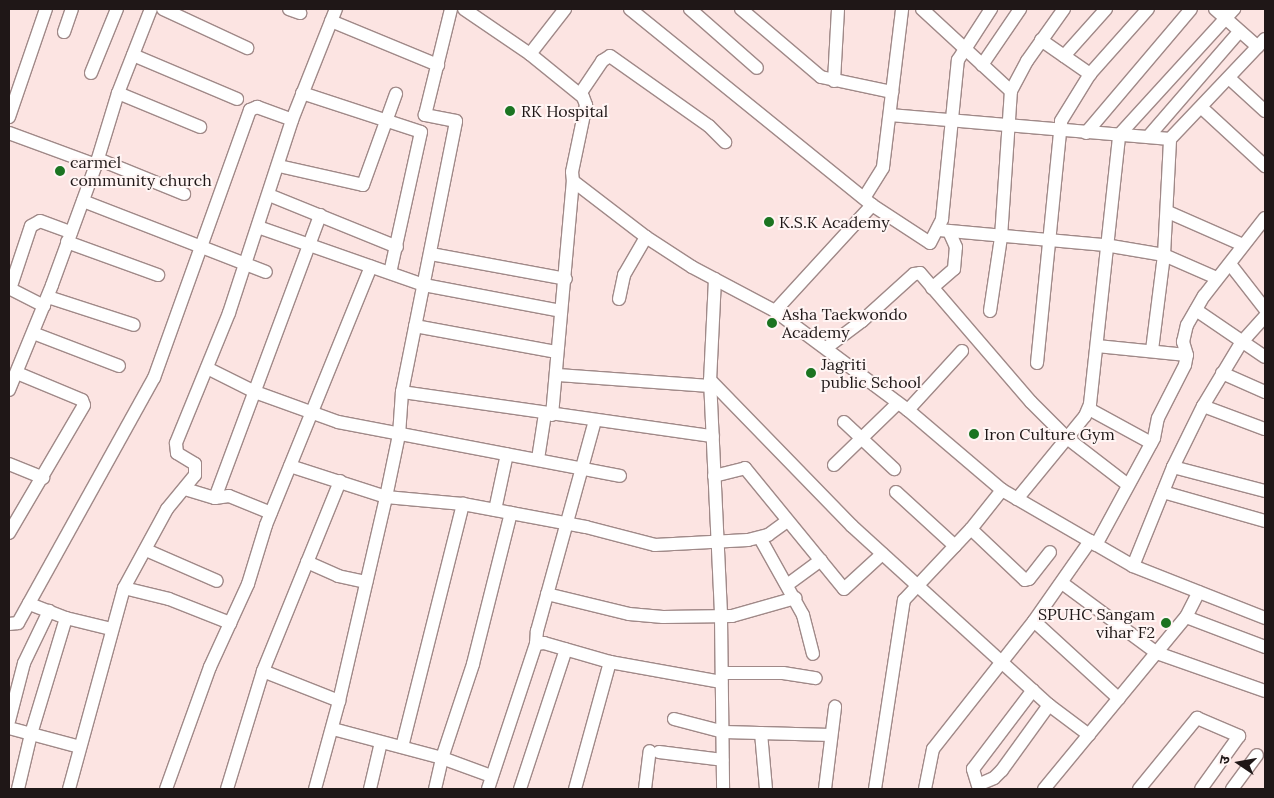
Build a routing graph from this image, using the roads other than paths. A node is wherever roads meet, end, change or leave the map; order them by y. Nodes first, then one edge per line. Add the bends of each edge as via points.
1 (46, 9) edge
2 (72, 9) edge
3 (116, 9) edge
4 (151, 9) edge
5 (163, 9) edge
6 (451, 9) edge
7 (464, 9) edge
8 (565, 9) edge
9 (630, 9) edge
10 (690, 9) edge
11 (740, 9) edge
12 (838, 9) edge
13 (902, 9) edge
14 (922, 9) edge
15 (991, 9) edge
16 (1020, 9) edge
17 (1064, 9) edge
18 (1106, 9) edge
19 (1148, 9) edge
20 (1191, 9) edge
21 (1214, 9) edge
22 (1230, 14) edge
23 (333, 15) edge
24 (64, 32) dead end
25 (1239, 32) junction
26 (1041, 40) junction
27 (1262, 45) edge
28 (965, 46) junction
29 (247, 48) dead end
30 (530, 54) junction
31 (133, 55) junction
32 (1064, 56) junction
33 (438, 65) junction
34 (982, 65) junction
35 (757, 68) dead end
36 (91, 73) dead end
37 (1090, 74) junction
38 (1229, 78) junction
39 (834, 81) junction
40 (1011, 91) junction
41 (892, 92) junction
42 (118, 93) junction
43 (302, 93) junction
44 (396, 94) dead end
45 (580, 94) junction
46 (237, 99) dead end
47 (1202, 108) junction
48 (1265, 111) edge
49 (425, 115) junction
50 (890, 115) junction
51 (9, 117) edge
52 (292, 120) junction
53 (951, 120) junction
54 (387, 121) junction
55 (1007, 127) junction
56 (200, 128) dead end
57 (1059, 130) junction
58 (421, 132) junction
59 (9, 133) edge
60 (1086, 133) junction
61 (1119, 135) junction
62 (1148, 138) junction
63 (1170, 139) junction
64 (725, 142) dead end
65 (97, 162) junction
66 (279, 166) junction
67 (1265, 166) edge
68 (573, 181) junction
69 (184, 194) dead end
70 (270, 194) junction
71 (83, 201) junction
72 (868, 202) junction
73 (1168, 212) junction
74 (320, 215) junction
75 (1265, 218) edge
76 (258, 226) junction
77 (944, 231) junction
78 (69, 237) junction
79 (646, 237) junction
80 (1001, 237) junction
81 (1050, 240) junction
82 (312, 245) junction
83 (1105, 245) junction
84 (1243, 245) junction
85 (397, 247) junction
86 (200, 248) junction
87 (431, 254) junction
88 (1164, 255) junction
89 (246, 264) junction
90 (1230, 264) junction
91 (371, 266) junction
92 (266, 272) dead end
93 (390, 273) junction
94 (158, 275) dead end
95 (1217, 278) junction
96 (566, 279) junction
97 (714, 279) junction
98 (424, 285) junction
99 (932, 288) junction
100 (9, 289) edge
101 (619, 299) dead end
102 (46, 301) junction
103 (1265, 309) edge
104 (1196, 310) junction
105 (561, 311) junction
106 (775, 311) junction
107 (990, 311) dead end
108 (1265, 316) edge
109 (134, 325) dead end
110 (415, 326) junction
111 (33, 333) junction
112 (1241, 343) junction
113 (1098, 346) junction
114 (826, 348) junction
115 (1152, 350) junction
116 (962, 351) dead end
117 (556, 352) junction
118 (1187, 355) junction
119 (1265, 357) edge
120 (1037, 363) dead end
121 (119, 366) dead end
122 (207, 368) junction
123 (17, 373) junction
124 (1222, 373) junction
125 (557, 376) junction
126 (711, 383) junction
127 (9, 390) edge
128 (255, 392) junction
129 (402, 392) junction
130 (1265, 392) edge
131 (903, 406) junction
132 (1203, 406) junction
133 (1089, 409) junction
134 (312, 411) junction
135 (549, 415) junction
136 (595, 421) junction
137 (844, 422) dead end
138 (1265, 429) edge
139 (399, 435) junction
140 (713, 436) junction
141 (1067, 438) junction
142 (861, 439) junction
143 (1151, 443) junction
144 (507, 454) junction
145 (538, 459) junction
146 (9, 464) edge
147 (834, 465) dead end
148 (290, 466) junction
149 (1173, 467) junction
150 (583, 468) junction
151 (894, 469) dead end
152 (620, 476) dead end
153 (714, 476) junction
154 (43, 478) junction
155 (340, 481) junction
156 (1128, 485) junction
157 (185, 489) junction
158 (1002, 490) junction
159 (1265, 490) edge
160 (896, 492) dead end
161 (1163, 492) junction
162 (386, 497) junction
163 (215, 498) junction
164 (1017, 499) junction
165 (463, 504) junction
166 (495, 510) junction
167 (271, 513) junction
168 (511, 513) junction
169 (787, 521) junction
170 (1265, 521) edge
171 (567, 523) junction
172 (971, 529) junction
173 (9, 533) edge
174 (760, 538) junction
175 (1093, 543) junction
176 (716, 544) junction
177 (955, 546) junction
178 (146, 550) junction
179 (1050, 552) dead end
180 (882, 554) junction
181 (821, 560) junction
182 (307, 562) junction
183 (1133, 566) junction
184 (218, 581) dead end
185 (366, 582) junction
186 (1062, 583) junction
187 (787, 585) junction
188 (916, 585) junction
189 (124, 588) junction
190 (1199, 592) junction
191 (547, 594) junction
192 (795, 598) junction
193 (29, 604) junction
194 (49, 612) junction
195 (721, 617) junction
196 (1186, 617) junction
197 (66, 618) junction
198 (1265, 618) edge
199 (1034, 621) junction
200 (230, 623) junction
201 (9, 624) edge
202 (111, 629) junction
203 (536, 644) junction
204 (1265, 648) edge
205 (566, 649) junction
206 (1157, 653) junction
207 (813, 654) dead end
208 (1002, 660) junction
209 (610, 662) junction
210 (263, 671) junction
211 (721, 677) junction
212 (816, 678) dead end
213 (1033, 690) junction
214 (1265, 691) edge
215 (1119, 700) junction
216 (340, 701) junction
217 (1049, 705) junction
218 (835, 707) dead end
219 (674, 719) dead end
220 (9, 720) edge
221 (9, 728) edge
222 (333, 728) junction
223 (724, 732) junction
224 (761, 733) junction
225 (31, 734) junction
226 (831, 735) junction
227 (1089, 735) junction
228 (381, 742) junction
229 (80, 747) junction
230 (402, 747) junction
231 (1256, 755) dead end
232 (442, 758) junction
233 (723, 760) junction
234 (492, 776) junction
235 (980, 787) edge
236 (18, 789) edge
237 (70, 789) edge
238 (166, 789) edge
239 (227, 789) edge
240 (315, 789) edge
241 (370, 789) edge
242 (435, 789) edge
243 (488, 789) edge
244 (520, 789) edge
245 (575, 789) edge
246 (644, 789) edge
247 (723, 789) edge
248 (766, 789) edge
249 (825, 789) edge
250 (875, 789) edge
251 (925, 789) edge
252 (1044, 789) edge
253 (1139, 789) edge
254 (1201, 789) edge
255 (1232, 789) edge

1 - 51 street
2 - 24 street
3 - 36 street
4 - 31 street
5 - 29 street
6 - 33 street
7 - 30 street
8 - 30 street
9 - 72 street
10 - 35 street
11 - 39 street via 817,75
12 - 39 street
13 - 41 street
14 - 28 street
15 - 28 street
16 - 34 street
17 - 26 street
18 - 32 street
19 - 37 street
20 - 60 street
21 - 22 street
22 - 25 street
22 - 61 street
23 - 33 street
23 - 43 street
25 - 27 street
25 - 62 street
26 - 32 street
26 - 40 street
27 - 38 street
28 - 34 street
28 - 53 street via 958,60
30 - 45 street
31 - 42 street
31 - 46 street
32 - 37 street
33 - 49 street
34 - 40 street
37 - 57 street via 1065,112
38 - 47 street
38 - 48 street
39 - 41 street
40 - 55 street
41 - 50 street
42 - 56 street
42 - 65 street
43 - 52 street
43 - 54 street
44 - 54 street
45 - 64 street via 602,61 610,56 709,126
45 - 68 street via 586,105 572,172
47 - 63 street
47 - 67 street
49 - 58 street
49 - 87 street via 456,121
50 - 53 street
50 - 72 street via 884,167
52 - 66 street
52 - 86 street via 257,107 250,110
53 - 55 street
53 - 77 street
54 - 58 street
54 - 66 street via 363,185
55 - 57 street
55 - 80 street
57 - 60 street
57 - 81 street
58 - 85 street
59 - 65 street
60 - 61 street
61 - 62 street
61 - 83 street
62 - 63 street
63 - 73 street
65 - 69 street
65 - 71 street
66 - 70 street
68 - 79 street
68 - 96 street
70 - 74 street
70 - 76 street
71 - 78 street
71 - 86 street via 172,233
72 - 77 street via 927,242
72 - 106 street
73 - 84 street
73 - 88 street
74 - 82 street
74 - 85 street
75 - 84 street
76 - 82 street
76 - 89 street
77 - 80 street
77 - 99 street via 956,247 954,269
78 - 94 street
78 - 100 street via 35,221
78 - 102 street
79 - 97 street
79 - 101 street via 624,275
80 - 81 street
80 - 107 street
81 - 83 street
81 - 120 street
82 - 91 street
82 - 128 street
83 - 88 street
83 - 113 street
84 - 90 street
85 - 93 street
86 - 89 street
86 - 193 street via 154,378
87 - 96 street
87 - 98 street
88 - 95 street
88 - 115 street
89 - 92 street
89 - 122 street
90 - 95 street
90 - 103 street
91 - 93 street
91 - 134 street
93 - 98 street
95 - 104 street
96 - 105 street
97 - 106 street
97 - 126 street
98 - 105 street
98 - 110 street
99 - 114 street via 920,274 914,274 862,321
99 - 141 street via 1031,402
100 - 102 street
102 - 109 street
102 - 111 street
104 - 112 street
104 - 118 street via 1183,339
105 - 117 street
106 - 114 street
108 - 112 street
110 - 117 street
110 - 129 street
111 - 121 street
111 - 123 street
112 - 119 street
112 - 124 street
113 - 115 street
113 - 133 street
114 - 131 street
115 - 118 street
116 - 131 street
117 - 125 street
118 - 143 street via 1158,418
122 - 128 street
122 - 157 street via 176,443 177,453 196,466 195,475
123 - 127 street
123 - 154 street via 84,403
124 - 130 street
124 - 132 street
125 - 126 street
125 - 135 street
126 - 140 street
126 - 180 street
128 - 134 street
128 - 163 street
129 - 135 street
129 - 139 street
131 - 142 street
131 - 158 street
132 - 138 street
132 - 149 street
133 - 141 street
133 - 143 street
134 - 139 street via 338,422
134 - 148 street
135 - 136 street
135 - 145 street
136 - 140 street
136 - 150 street
137 - 142 street
139 - 144 street
139 - 162 street
140 - 153 street
141 - 156 street
141 - 164 street
142 - 147 street
142 - 151 street
143 - 156 street
144 - 145 street
144 - 166 street
145 - 150 street
146 - 154 street
148 - 155 street
148 - 167 street
149 - 159 street
149 - 161 street
150 - 152 street
150 - 171 street
153 - 169 street via 745,468
153 - 176 street
154 - 173 street
155 - 162 street
155 - 182 street
156 - 175 street
157 - 163 street
157 - 178 street via 167,509
158 - 164 street
158 - 172 street
160 - 177 street
161 - 170 street
161 - 183 street
162 - 165 street
162 - 185 street
163 - 167 street via 229,496
164 - 175 street
165 - 166 street
165 - 230 street
166 - 168 street
167 - 200 street via 248,584
168 - 171 street
168 - 232 street via 474,664
169 - 174 street
169 - 181 street
171 - 176 street via 654,544
171 - 191 street
172 - 177 street
172 - 179 street via 1025,580 1029,580
174 - 176 street
174 - 187 street
175 - 183 street
175 - 186 street
176 - 195 street
177 - 188 street
178 - 184 street
178 - 189 street
180 - 181 street via 844,589
180 - 188 street
181 - 187 street
182 - 185 street via 338,576
182 - 210 street
183 - 190 street
185 - 216 street
186 - 199 street
186 - 206 street
187 - 192 street
188 - 208 street
188 - 250 street via 902,608
189 - 200 street via 169,599
189 - 202 street
190 - 196 street
190 - 198 street
191 - 195 street via 629,614
191 - 203 street
192 - 195 street via 745,614
192 - 207 street
193 - 194 street
193 - 201 street via 18,623
194 - 197 street
194 - 220 street via 24,663
195 - 211 street
196 - 204 street
196 - 206 street
197 - 202 street
197 - 225 street
199 - 208 street
199 - 215 street
200 - 238 street
202 - 229 street
203 - 205 street
203 - 234 street
205 - 209 street
205 - 244 street
206 - 214 street
206 - 215 street
208 - 213 street
208 - 251 street via 933,749
209 - 211 street
209 - 245 street
210 - 216 street
210 - 239 street
211 - 212 street via 783,673
211 - 223 street
213 - 217 street
213 - 235 street via 974,768 973,774
215 - 227 street
216 - 222 street
217 - 227 street
217 - 235 street via 1002,770
218 - 226 street
219 - 223 street
221 - 225 street
222 - 228 street
222 - 240 street
223 - 224 street
223 - 233 street
224 - 226 street
224 - 248 street
225 - 229 street
225 - 236 street
226 - 249 street
227 - 252 street
228 - 230 street
228 - 241 street
229 - 237 street
230 - 232 street
231 - 255 street
232 - 234 street
232 - 242 street
233 - 246 street via 655,751
233 - 247 street
234 - 243 street
253 - 254 street via 1197,718 1240,736

